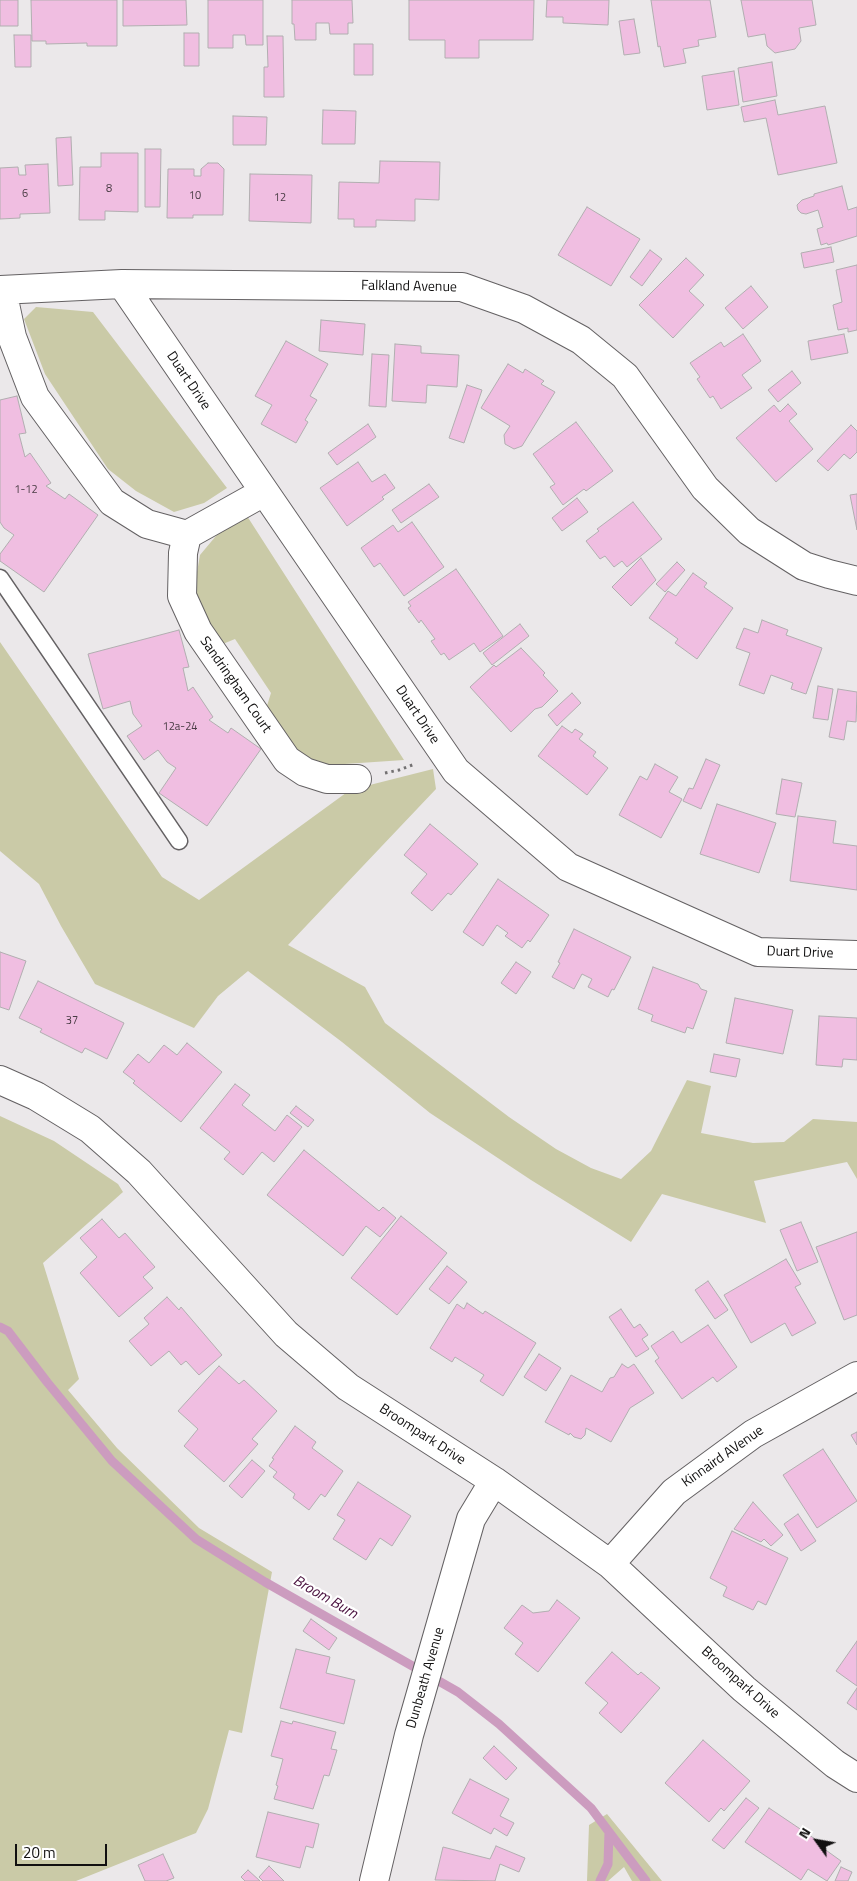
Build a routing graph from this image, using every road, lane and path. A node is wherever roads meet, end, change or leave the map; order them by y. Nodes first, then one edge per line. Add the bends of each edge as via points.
1 (122, 284) junction
2 (1, 290) edge
3 (264, 492) junction
4 (187, 535) junction
5 (0, 578) edge
6 (857, 581) edge
7 (443, 752) junction
8 (356, 779) joint
9 (179, 841) dead end
10 (857, 955) edge
11 (0, 1080) edge
12 (857, 1376) edge
13 (494, 1481) junction
14 (610, 1564) junction
15 (857, 1778) edge
16 (374, 1881) edge

1 - 2 street, Falkland Avenue
1 - 3 street, Duart Drive
1 - 6 street, Falkland Avenue via 462,287 524,309 580,340 625,376 705,488 749,531 804,566
2 - 4 street via 12,337 35,397 112,502 147,524
3 - 4 street
3 - 7 street, Duart Drive
4 - 8 street, Sandringham Court via 183,553 182,596 198,632 281,752 305,772 327,779
5 - 9 lane
7 - 8 path via 399,770
7 - 10 street, Duart Drive via 456,771 568,866 758,952
11 - 13 street, Broompark Drive via 36,1096 90,1129 140,1172 286,1334 348,1387
12 - 14 street, Kinnaird AVenue via 753,1434 674,1492
13 - 14 street, Broompark Drive
13 - 16 street, Dunbeath Avenue via 471,1519 409,1735
14 - 15 street, Broompark Drive via 744,1689 835,1764

